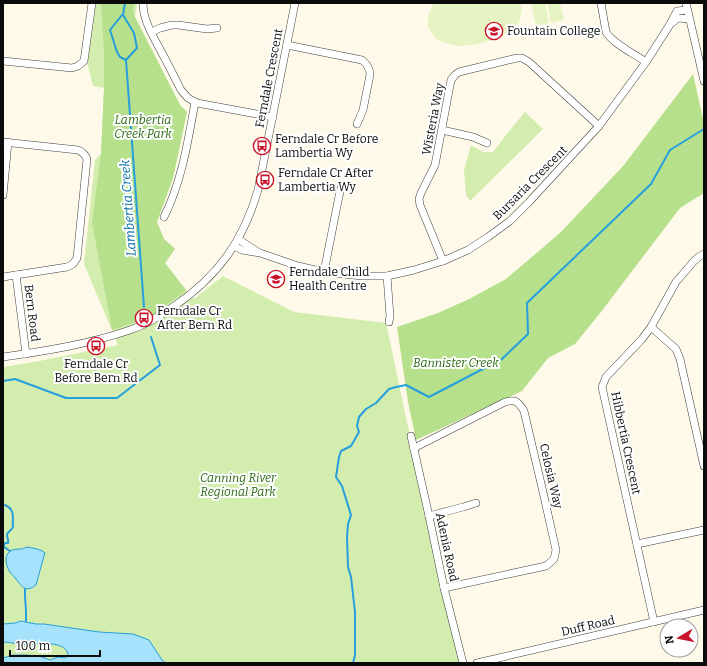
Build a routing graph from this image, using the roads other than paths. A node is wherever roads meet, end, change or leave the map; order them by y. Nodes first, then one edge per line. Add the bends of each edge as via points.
1 (92, 3) edge
2 (143, 3) edge
3 (295, 3) edge
4 (600, 3) edge
5 (686, 6) edge
6 (689, 19) junction
7 (669, 26) junction
8 (217, 28) dead end
9 (152, 32) junction
10 (287, 45) junction
11 (3, 61) edge
12 (646, 62) junction
13 (704, 81) edge
14 (195, 102) junction
15 (273, 117) junction
16 (357, 124) dead end
17 (599, 126) junction
18 (442, 130) junction
19 (6, 142) edge
20 (487, 143) dead end
21 (342, 184) dead end
22 (3, 195) edge
23 (164, 217) dead end
24 (238, 239) junction
25 (234, 246) junction
26 (260, 253) junction
27 (704, 254) edge
28 (443, 261) junction
29 (324, 272) junction
30 (16, 275) junction
31 (3, 276) edge
32 (387, 276) junction
33 (389, 322) dead end
34 (651, 327) junction
35 (26, 354) junction
36 (3, 357) edge
37 (411, 436) dead end
38 (414, 449) junction
39 (704, 466) edge
40 (476, 503) dead end
41 (429, 516) junction
42 (704, 530) edge
43 (637, 544) junction
44 (444, 588) junction
45 (704, 610) edge
46 (654, 622) junction
47 (463, 663) edge
48 (477, 663) edge

1 - 11 street via 84,61 78,66 72,68
2 - 9 street via 145,17
3 - 10 street, Ferndale Crescent
4 - 12 street via 609,36
5 - 6 street
5 - 7 street, Bursaria Crescent via 676,11
6 - 7 street via 678,18
6 - 13 street
7 - 12 street, Bursaria Crescent
8 - 9 street via 207,29 178,24
9 - 14 street via 181,90
10 - 15 street, Ferndale Crescent
10 - 16 street via 362,60 367,64 370,75 363,110
12 - 17 street, Bursaria Crescent
14 - 15 street
14 - 23 street via 181,172
15 - 24 street, Ferndale Crescent via 258,190
17 - 18 street, Wisteria Way via 529,62 516,58 454,75
17 - 28 street, Bursaria Crescent via 510,220 468,250
18 - 20 street
18 - 28 street, Wisteria Way via 435,165 419,199
19 - 22 street
19 - 30 street via 72,149 85,154 86,159 77,258 67,267
21 - 29 street
24 - 25 street, Ferndale Crescent
24 - 26 street, Bursaria Crescent
25 - 26 street, Bursaria Crescent
25 - 35 street, Ferndale Crescent via 220,266 199,287 156,318 131,330 92,341
26 - 29 street, Bursaria Crescent
27 - 34 street, Hibbertia Crescent via 694,261 676,282
28 - 32 street, Bursaria Crescent
29 - 32 street, Bursaria Crescent
30 - 31 street
30 - 35 street, Bern Road
32 - 33 street
34 - 39 street via 676,349 680,359
34 - 43 street, Hibbertia Crescent via 606,377 602,386
35 - 36 street, Ferndale Crescent
37 - 38 street, Adenia Road
38 - 41 street, Adenia Road
38 - 44 street, Celosia Way via 504,402 517,401 524,410 555,543 554,559 546,566
40 - 41 street
41 - 44 street, Adenia Road
42 - 43 street
43 - 46 street, Hibbertia Crescent
44 - 47 street, Adenia Road
45 - 46 street, Duff Road
46 - 48 street, Duff Road

